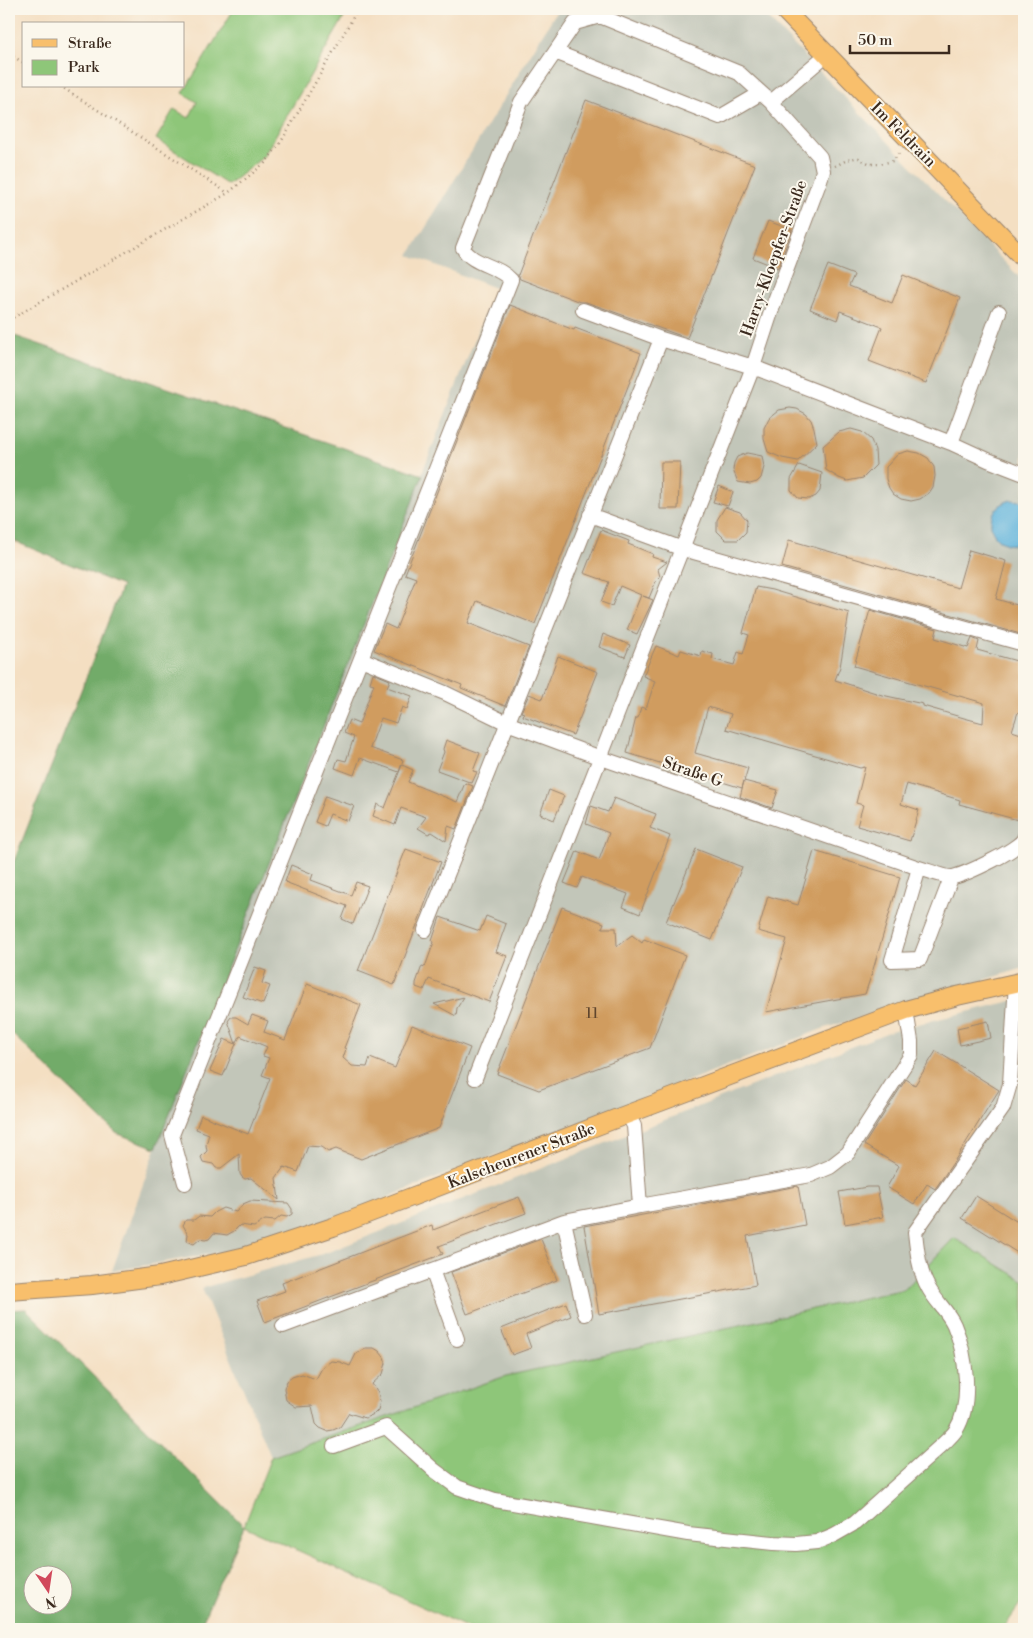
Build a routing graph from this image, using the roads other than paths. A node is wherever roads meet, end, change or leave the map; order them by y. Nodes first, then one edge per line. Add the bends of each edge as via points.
1 (783, 9) edge
2 (555, 52) junction
3 (826, 55) junction
4 (766, 97) junction
5 (1017, 262) edge
6 (583, 310) dead end
7 (999, 312) dead end
8 (660, 339) junction
9 (753, 367) junction
10 (951, 442) junction
11 (1024, 474) edge
12 (590, 515) junction
13 (683, 549) junction
14 (1024, 644) edge
15 (361, 659) junction
16 (508, 723) junction
17 (601, 758) junction
18 (1022, 842) edge
19 (919, 868) junction
20 (951, 878) junction
21 (425, 930) dead end
22 (1020, 982) edge
23 (906, 1010) junction
24 (475, 1078) dead end
25 (628, 1114) junction
26 (185, 1183) dead end
27 (640, 1206) junction
28 (564, 1221) junction
29 (432, 1270) junction
30 (9, 1292) edge
31 (585, 1314) dead end
32 (284, 1326) dead end
33 (457, 1339) dead end
34 (334, 1446) dead end

1 - 3 main road, Im Feldrain
2 - 4 lane via 720,117
2 - 4 lane, Harry-Kloepfer-Straße via 575,23 600,16 739,73
2 - 15 lane, Harry-Kloepfer-Straße via 520,102 462,248 467,255 505,273 511,280
3 - 4 lane
3 - 5 main road, Im Feldrain via 964,195
4 - 9 lane, Harry-Kloepfer-Straße via 820,157 823,171
6 - 8 lane
7 - 10 lane
8 - 9 lane
8 - 12 lane
9 - 10 lane
9 - 13 lane, Harry-Kloepfer-Straße
10 - 11 lane
12 - 13 lane
12 - 16 lane
13 - 14 lane
13 - 17 lane, Harry-Kloepfer-Straße
15 - 16 lane, Straße G
15 - 26 lane via 172,1135
16 - 17 lane, Straße G
16 - 21 lane
17 - 19 lane, Straße G
17 - 24 lane, Harry-Kloepfer-Straße
18 - 20 lane via 1007,854
19 - 20 lane, Straße G
19 - 20 lane via 892,960 920,959
22 - 23 main road, Kalscheurener Straße
22 - 34 lane via 1010,1084 1003,1108 915,1232 928,1288 954,1326 960,1346 966,1379 965,1410 956,1430 944,1444 854,1523 834,1536 796,1544 688,1534 523,1506 472,1493 442,1476 386,1428
23 - 25 main road, Kalscheurener Straße
23 - 27 lane via 911,1054 848,1153 830,1167 811,1175
25 - 27 lane via 634,1126
25 - 30 main road, Kalscheurener Straße via 333,1227 246,1256 160,1276
27 - 28 lane
28 - 29 lane
28 - 31 lane
29 - 32 lane
29 - 33 lane

